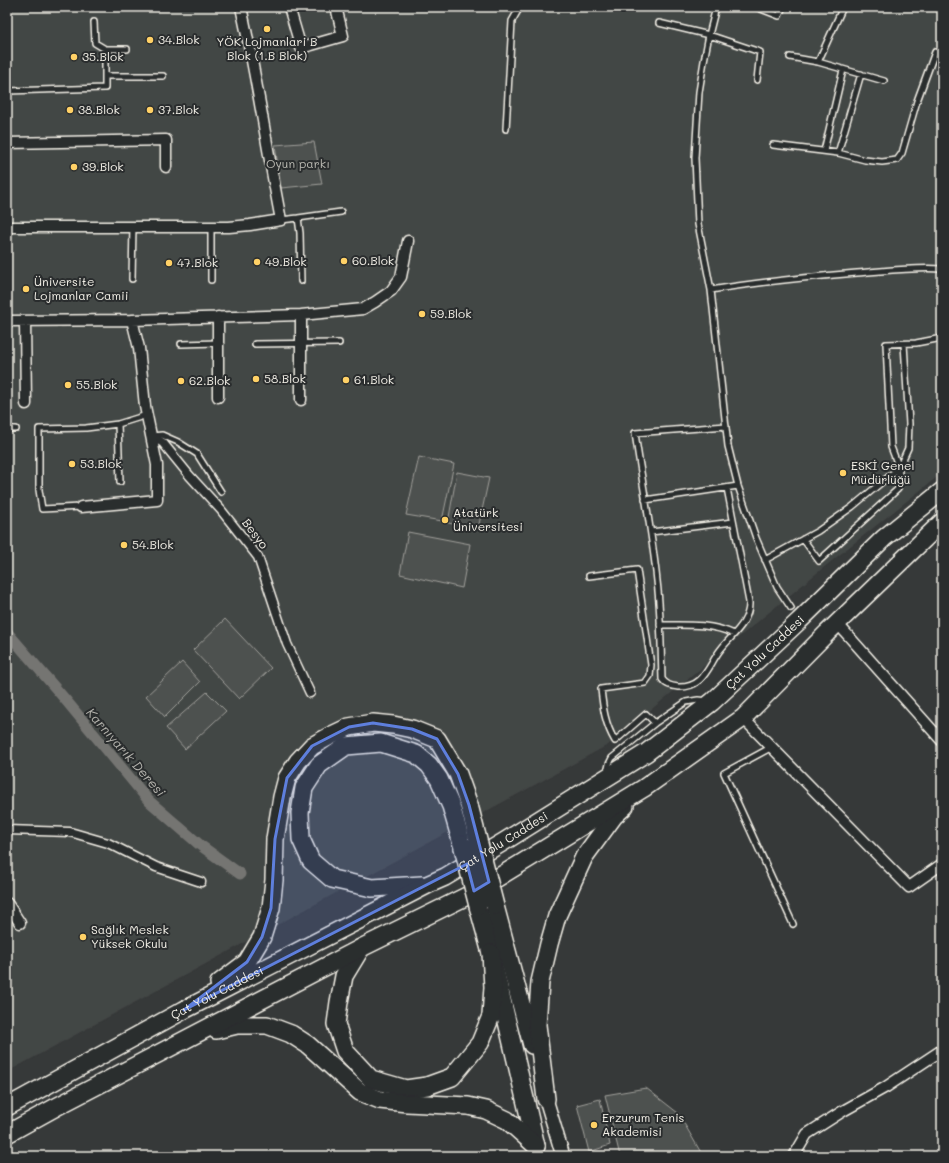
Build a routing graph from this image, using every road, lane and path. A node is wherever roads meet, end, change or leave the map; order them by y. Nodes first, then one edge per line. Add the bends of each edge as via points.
1 (241, 7) edge
2 (289, 7) edge
3 (336, 7) edge
4 (520, 7) edge
5 (716, 7) edge
6 (756, 7) edge
7 (783, 7) edge
8 (843, 7) edge
9 (94, 22) dead end
10 (659, 23) dead end
11 (709, 35) junction
12 (105, 49) junction
13 (127, 49) dead end
14 (935, 52) dead end
15 (790, 57) dead end
16 (818, 62) junction
17 (843, 70) junction
18 (861, 74) junction
19 (105, 76) junction
20 (163, 76) dead end
21 (758, 80) dead end
22 (884, 81) dead end
23 (7, 90) edge
24 (506, 129) dead end
25 (7, 143) edge
26 (773, 145) dead end
27 (824, 151) junction
28 (838, 153) junction
29 (166, 167) dead end
30 (341, 212) dead end
31 (298, 218) junction
32 (281, 220) junction
33 (133, 226) junction
34 (7, 227) edge
35 (211, 227) junction
36 (408, 241) dead end
37 (942, 269) edge
38 (132, 280) dead end
39 (211, 280) dead end
40 (301, 281) dead end
41 (711, 290) junction
42 (301, 315) junction
43 (218, 317) junction
44 (25, 320) junction
45 (132, 320) junction
46 (7, 321) edge
47 (942, 338) edge
48 (218, 343) junction
49 (339, 343) dead end
50 (181, 344) dead end
51 (256, 344) dead end
52 (301, 344) junction
53 (904, 344) junction
54 (218, 397) dead end
55 (301, 400) dead end
56 (26, 404) dead end
57 (147, 415) junction
58 (118, 424) junction
59 (726, 426) junction
60 (7, 429) edge
61 (16, 429) dead end
62 (152, 436) junction
63 (899, 468) junction
64 (120, 482) dead end
65 (738, 486) junction
66 (727, 488) junction
67 (942, 491) edge
68 (221, 492) dead end
69 (645, 500) junction
70 (81, 507) joint
71 (733, 522) junction
72 (942, 522) edge
73 (651, 532) junction
74 (803, 539) junction
75 (765, 560) junction
76 (589, 576) dead end
77 (791, 608) dead end
78 (838, 623) junction
79 (660, 625) junction
80 (734, 634) junction
81 (310, 693) dead end
82 (712, 702) junction
83 (743, 718) junction
84 (655, 723) junction
85 (942, 741) edge
86 (772, 747) junction
87 (608, 777) junction
88 (644, 788) junction
89 (7, 830) edge
90 (942, 864) edge
91 (201, 882) dead end
92 (429, 884) junction
93 (7, 902) edge
94 (20, 923) dead end
95 (793, 924) dead end
96 (361, 948) junction
97 (491, 953) junction
98 (184, 1010) junction
99 (194, 1035) junction
100 (942, 1050) edge
101 (546, 1099) junction
102 (7, 1107) edge
103 (7, 1134) edge
104 (537, 1151) edge
105 (563, 1156) edge
106 (794, 1156) edge

1 - 32 street
2 - 3 street via 301,48 343,36
4 - 24 lane via 512,21
5 - 11 lane
6 - 7 lane via 779,16
8 - 16 lane
9 - 12 lane via 95,43
10 - 11 lane
11 - 21 lane via 760,52
11 - 41 lane via 699,92 695,158 698,224
12 - 13 lane
12 - 19 lane
14 - 28 lane via 898,160 882,162
15 - 16 lane
16 - 17 lane
17 - 18 lane
17 - 27 lane
18 - 22 lane
18 - 28 lane
19 - 20 lane
19 - 23 lane via 105,88
25 - 29 street via 166,140
26 - 27 lane
27 - 28 lane
30 - 31 lane
31 - 32 lane
31 - 40 lane
32 - 35 street
33 - 34 street
33 - 35 street
33 - 38 lane
35 - 39 lane
36 - 42 street via 401,277 391,291 363,309
37 - 41 lane via 842,274
41 - 59 lane
42 - 43 street
42 - 52 street
43 - 45 street
43 - 48 street
44 - 45 street
44 - 46 street
44 - 56 street
45 - 57 street via 139,348
47 - 53 lane
48 - 50 lane
48 - 54 street
49 - 52 lane
51 - 52 lane
52 - 55 street
53 - 63 lane via 909,424 908,448
53 - 63 lane via 886,344 891,446
57 - 58 lane
57 - 62 street
58 - 64 lane
58 - 70 lane via 39,429 39,490 42,509
59 - 65 lane
59 - 69 lane via 635,433
60 - 61 lane
62 - 68 lane via 162,435 197,454
62 - 70 street via 157,465 157,500
62 - 81 street, Besyo via 163,443 258,557 287,644
63 - 74 lane via 852,507
63 - 74 lane via 898,489 819,561
65 - 66 lane
65 - 75 lane
66 - 69 lane
66 - 71 lane
67 - 82 highway, Çat Yolu Caddesi via 884,538
69 - 73 lane
71 - 73 lane
71 - 80 lane via 749,608 746,619
72 - 78 highway
73 - 79 lane
74 - 75 lane
75 - 77 lane via 777,587
76 - 84 lane via 637,570 652,670 645,683 601,689 608,729 615,741 646,714
78 - 83 highway
78 - 85 street
79 - 80 lane via 710,626
79 - 80 lane via 662,679 672,686 686,686 705,676 720,650
82 - 84 lane via 686,702
82 - 87 highway, Çat Yolu Caddesi via 646,753
83 - 86 street
83 - 88 highway
84 - 87 lane via 612,758
86 - 90 street via 909,886
86 - 95 lane via 724,773
87 - 92 highway, Çat Yolu Caddesi via 492,849
88 - 96 highway via 471,894
88 - 101 highway via 614,816 584,857 557,916 540,982 537,1025
89 - 91 street via 70,832 108,842 156,867
92 - 97 highway, bridge via 372,888 332,879 311,861 301,839 300,813 304,788 318,766 346,746 381,743 416,754 429,765 440,779 451,806
92 - 98 highway, Çat Yolu Caddesi
93 - 94 street
96 - 97 highway via 344,976 336,1024 345,1051 371,1079 406,1089 427,1086 452,1077 480,1043 491,1016
96 - 99 highway
97 - 104 highway
98 - 101 highway, bridge via 247,962 262,938 271,908 275,839 282,797 286,778 298,761 312,746 349,728 373,723 412,729 438,739 458,774 469,805
98 - 102 highway, Çat Yolu Caddesi
99 - 103 highway
99 - 104 highway via 237,1025 267,1025 291,1034 308,1045 360,1092 380,1100 468,1106 486,1110 507,1120
100 - 106 street via 807,1134
101 - 105 street

